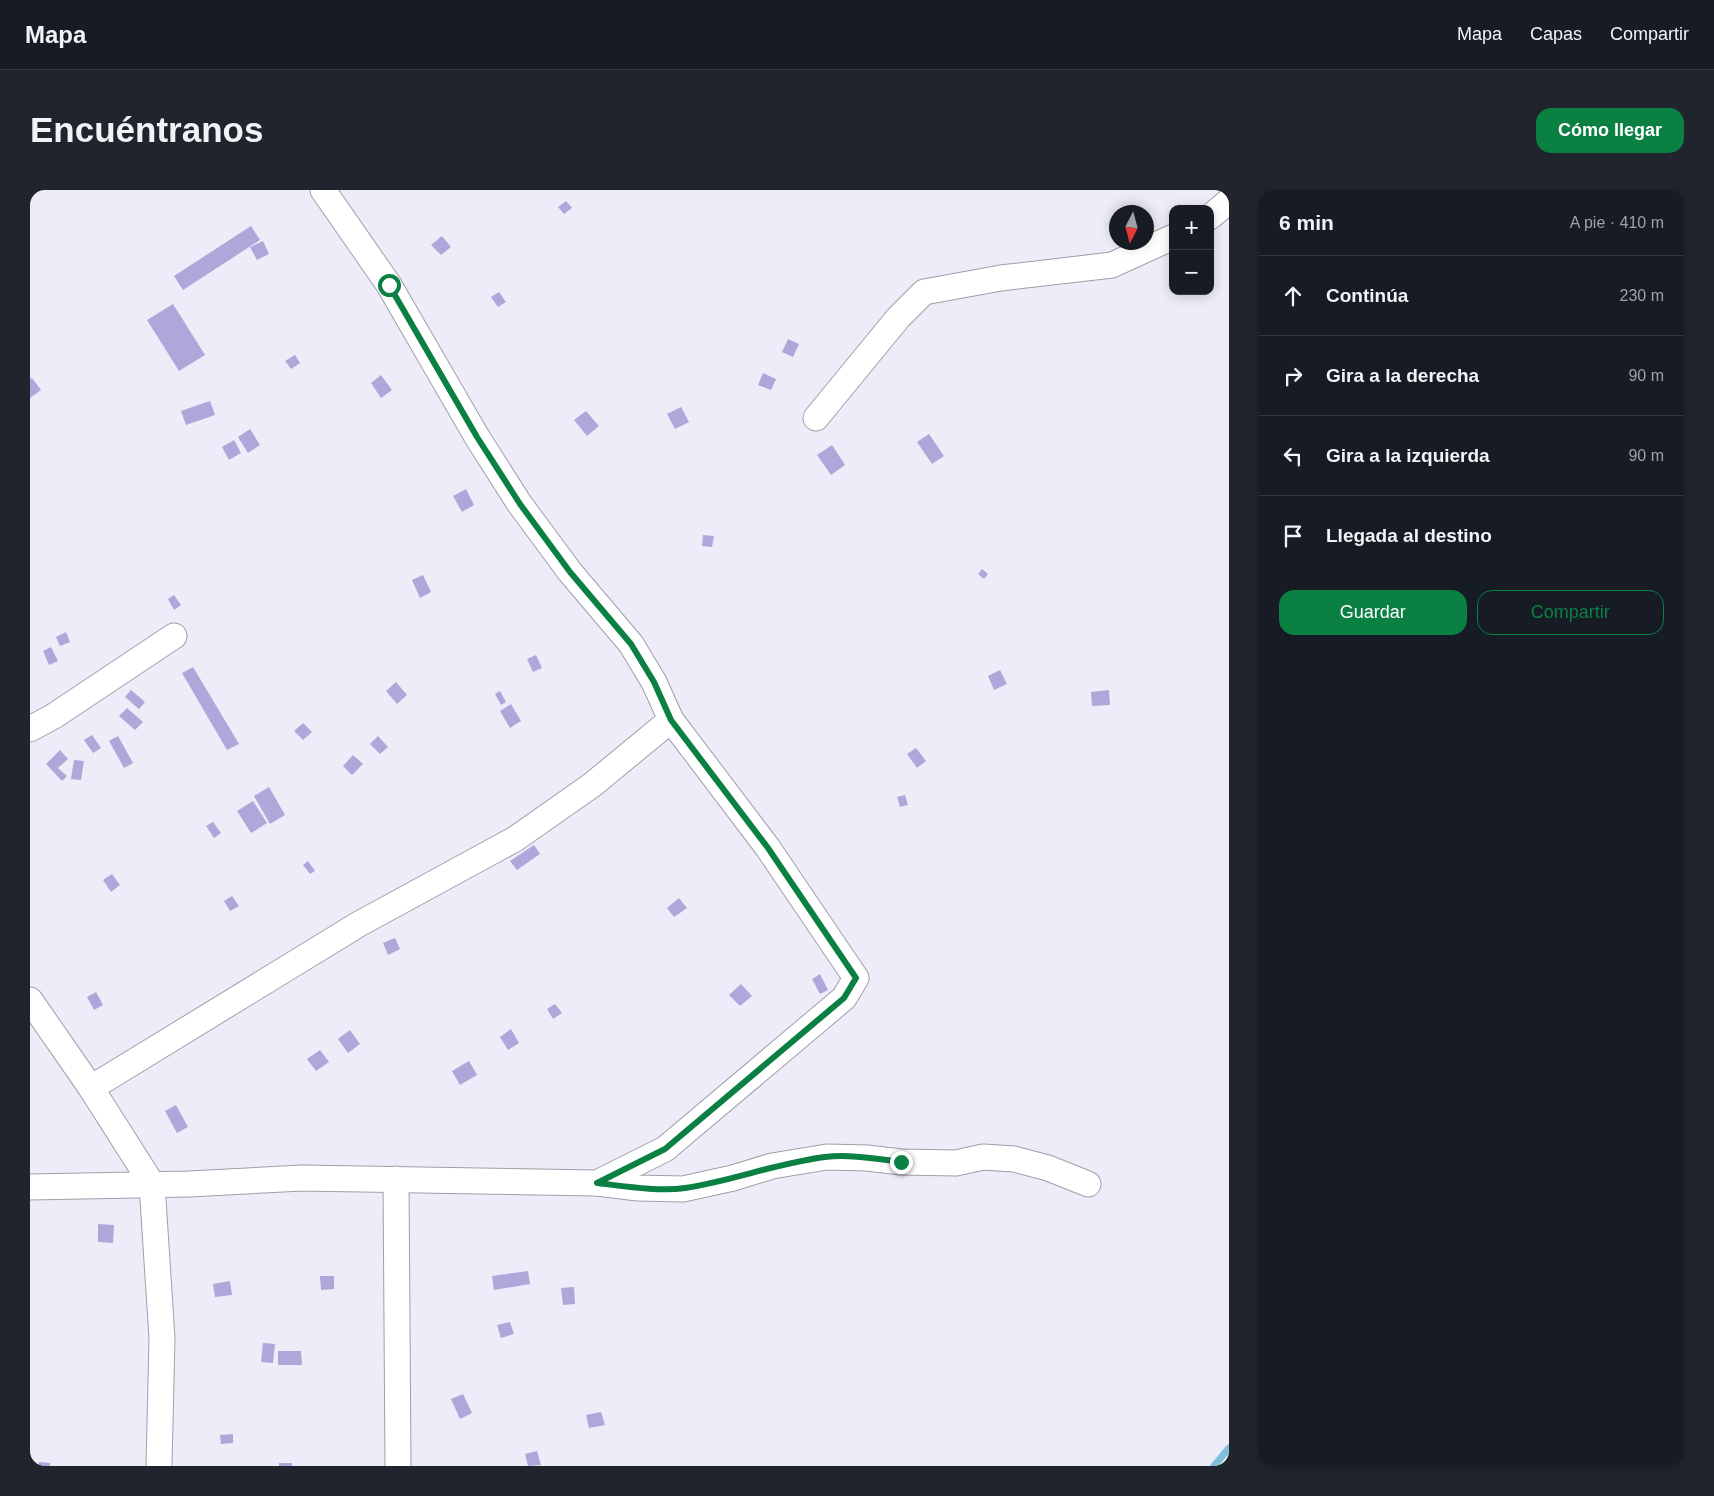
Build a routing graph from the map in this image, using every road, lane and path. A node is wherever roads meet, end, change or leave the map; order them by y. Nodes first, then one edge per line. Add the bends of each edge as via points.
1 (323, 190) edge
2 (1229, 201) edge
3 (1214, 214) edge
4 (1169, 239) edge
5 (816, 418) dead end
6 (174, 636) dead end
7 (671, 720) junction
8 (30, 729) edge
9 (30, 1000) edge
10 (91, 1088) junction
11 (396, 1179) junction
12 (597, 1183) junction
13 (152, 1184) junction
14 (1088, 1184) dead end
15 (30, 1187) edge
16 (159, 1466) edge
17 (398, 1466) edge

1 - 7 street via 389,285 477,437 520,504 570,572 631,644 654,682
2 - 3 street
4 - 5 street via 1112,265 1001,278 924,292 898,318
6 - 8 street
7 - 10 street via 592,785 515,839 359,924
7 - 12 street via 768,848 856,978 844,998 665,1149
9 - 10 street
10 - 13 street
11 - 12 street
11 - 13 street via 302,1178
11 - 17 street
12 - 14 street via 683,1189 772,1166 827,1157 956,1163 983,1157 1040,1166
13 - 15 street
13 - 16 street via 162,1338

